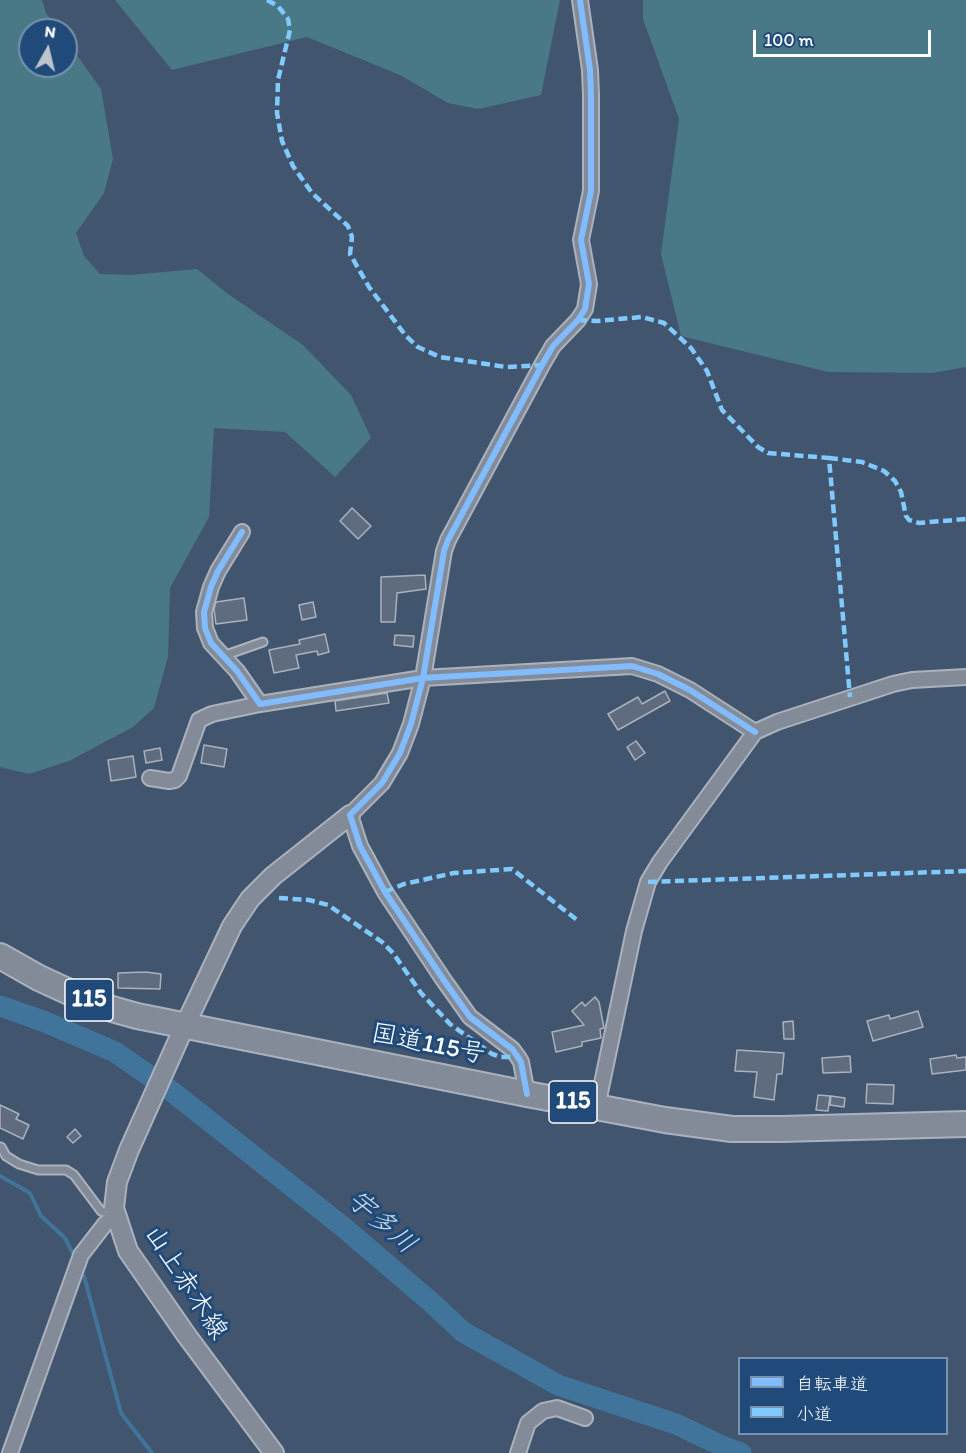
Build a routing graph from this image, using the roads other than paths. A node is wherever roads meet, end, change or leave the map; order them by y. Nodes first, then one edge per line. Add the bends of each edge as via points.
1 (580, 0) edge
2 (242, 532) dead end
3 (263, 642) dead end
4 (223, 656) junction
5 (966, 677) edge
6 (423, 678) junction
7 (261, 704) junction
8 (755, 732) junction
9 (150, 778) dead end
10 (350, 815) junction
11 (0, 957) edge
12 (183, 1030) junction
13 (527, 1094) junction
14 (597, 1107) junction
15 (966, 1124) edge
16 (1, 1147) edge
17 (116, 1216) junction
18 (585, 1418) dead end
19 (10, 1453) edge
20 (274, 1453) edge
21 (518, 1453) edge

1 - 6 street via 591,95 591,191 581,240 588,297 578,320 553,346 542,365 448,540
2 - 4 street via 218,571 204,612 211,643
3 - 4 lane
4 - 7 street
5 - 8 street via 893,684
6 - 7 street
6 - 8 street via 632,666 690,690
6 - 10 street via 400,753 382,783
7 - 9 street via 199,720 179,776 169,781
8 - 14 street via 648,882
10 - 12 main road, 山上赤木線 via 250,899 232,926
10 - 13 street via 360,846 385,892 443,979 470,1017 518,1057
11 - 12 highway, 国道115号 / 115 via 112,1010
12 - 13 highway, 国道115号 / 115
12 - 17 main road, 山上赤木線 via 117,1182
13 - 14 highway, 国道115号 / 115
14 - 15 highway, 国道115号 / 115 via 732,1129
16 - 17 lane via 6,1156 19,1164 38,1170 66,1170 101,1211
17 - 19 street via 105,1224 81,1256
17 - 20 main road, 山上赤木線 via 128,1251
18 - 21 street via 557,1408 543,1411 528,1423

